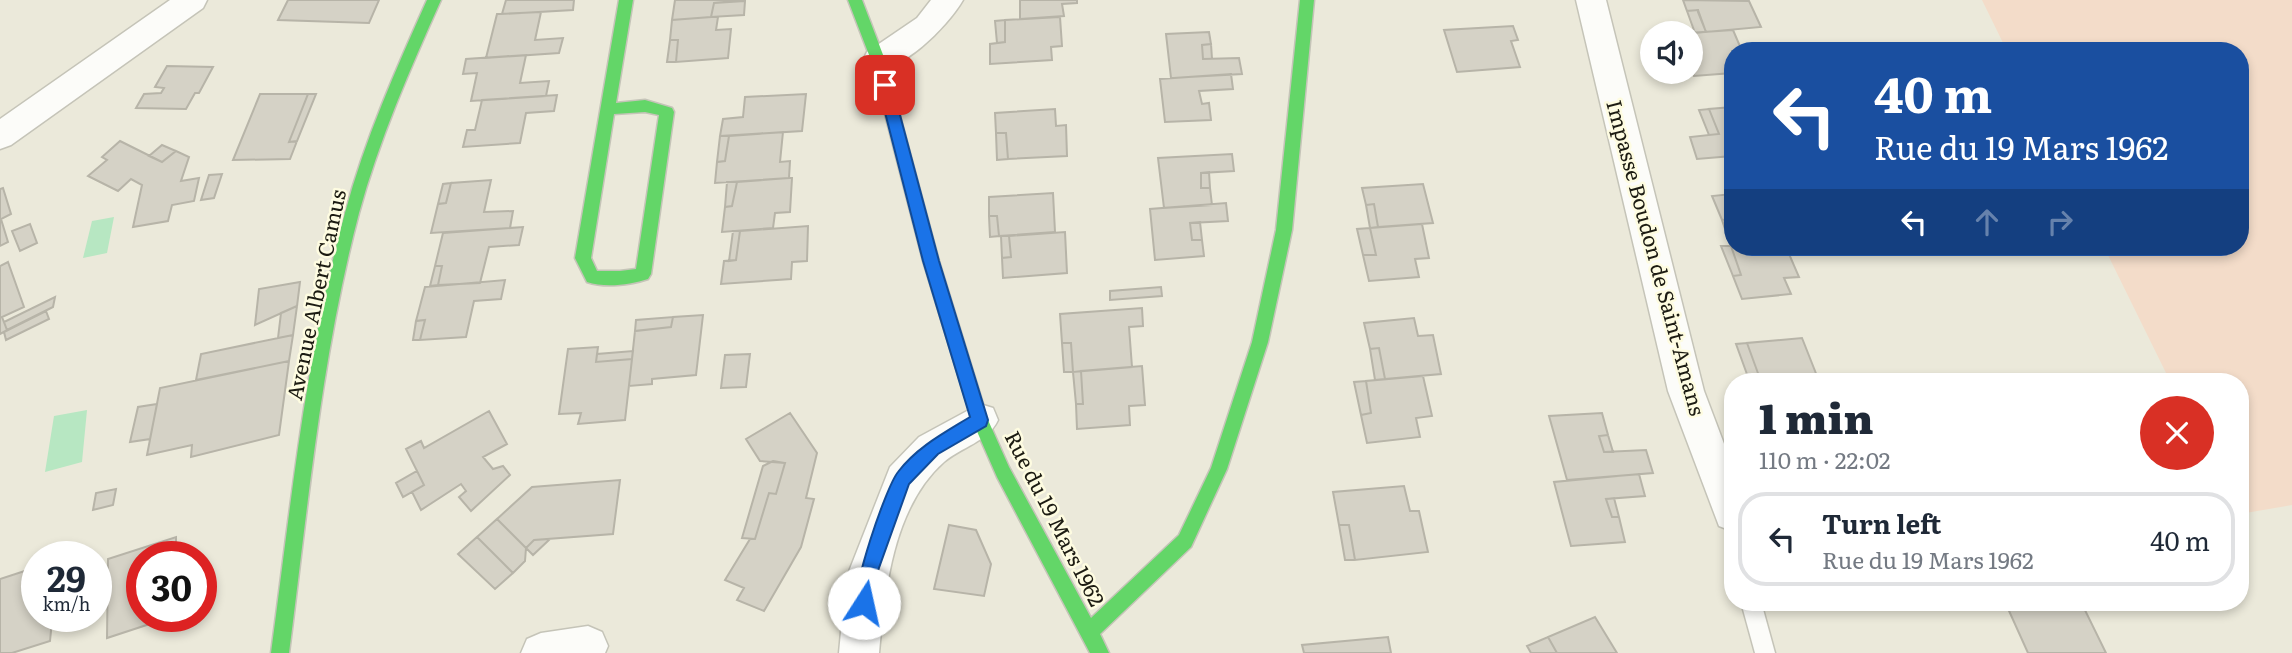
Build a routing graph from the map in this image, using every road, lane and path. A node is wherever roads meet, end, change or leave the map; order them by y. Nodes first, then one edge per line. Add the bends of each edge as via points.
1 (192, 0) edge
2 (434, 0) edge
3 (626, 0) edge
4 (855, 0) edge
5 (948, 0) edge
6 (1307, 0) edge
7 (1591, 0) edge
8 (878, 60) junction
9 (608, 109) junction
10 (0, 136) edge
11 (980, 420) junction
12 (1724, 492) edge
13 (1753, 611) edge
14 (1089, 632) junction
15 (588, 646) dead end
16 (280, 653) edge
17 (541, 653) edge
18 (859, 653) edge
19 (1100, 653) edge
20 (1765, 653) edge

1 - 10 street
2 - 16 street, Avenue Albert Camus via 399,78 352,213 320,364
3 - 9 street
4 - 8 street, Rue du 19 Mars 1962
5 - 8 street via 928,26
6 - 14 street via 1284,230 1260,342 1219,469 1185,541
7 - 12 street, Impasse Boudon de Saint-Amans via 1686,391
8 - 11 street, Rue du 19 Mars 1962 via 931,261
9 - 9 street via 583,258 592,277 620,278 643,274 667,112 645,106
11 - 14 street, Rue du 19 Mars 1962
11 - 18 street via 932,449 902,479 866,579
13 - 20 lane
14 - 19 street, Rue du 19 Mars 1962
15 - 17 street

